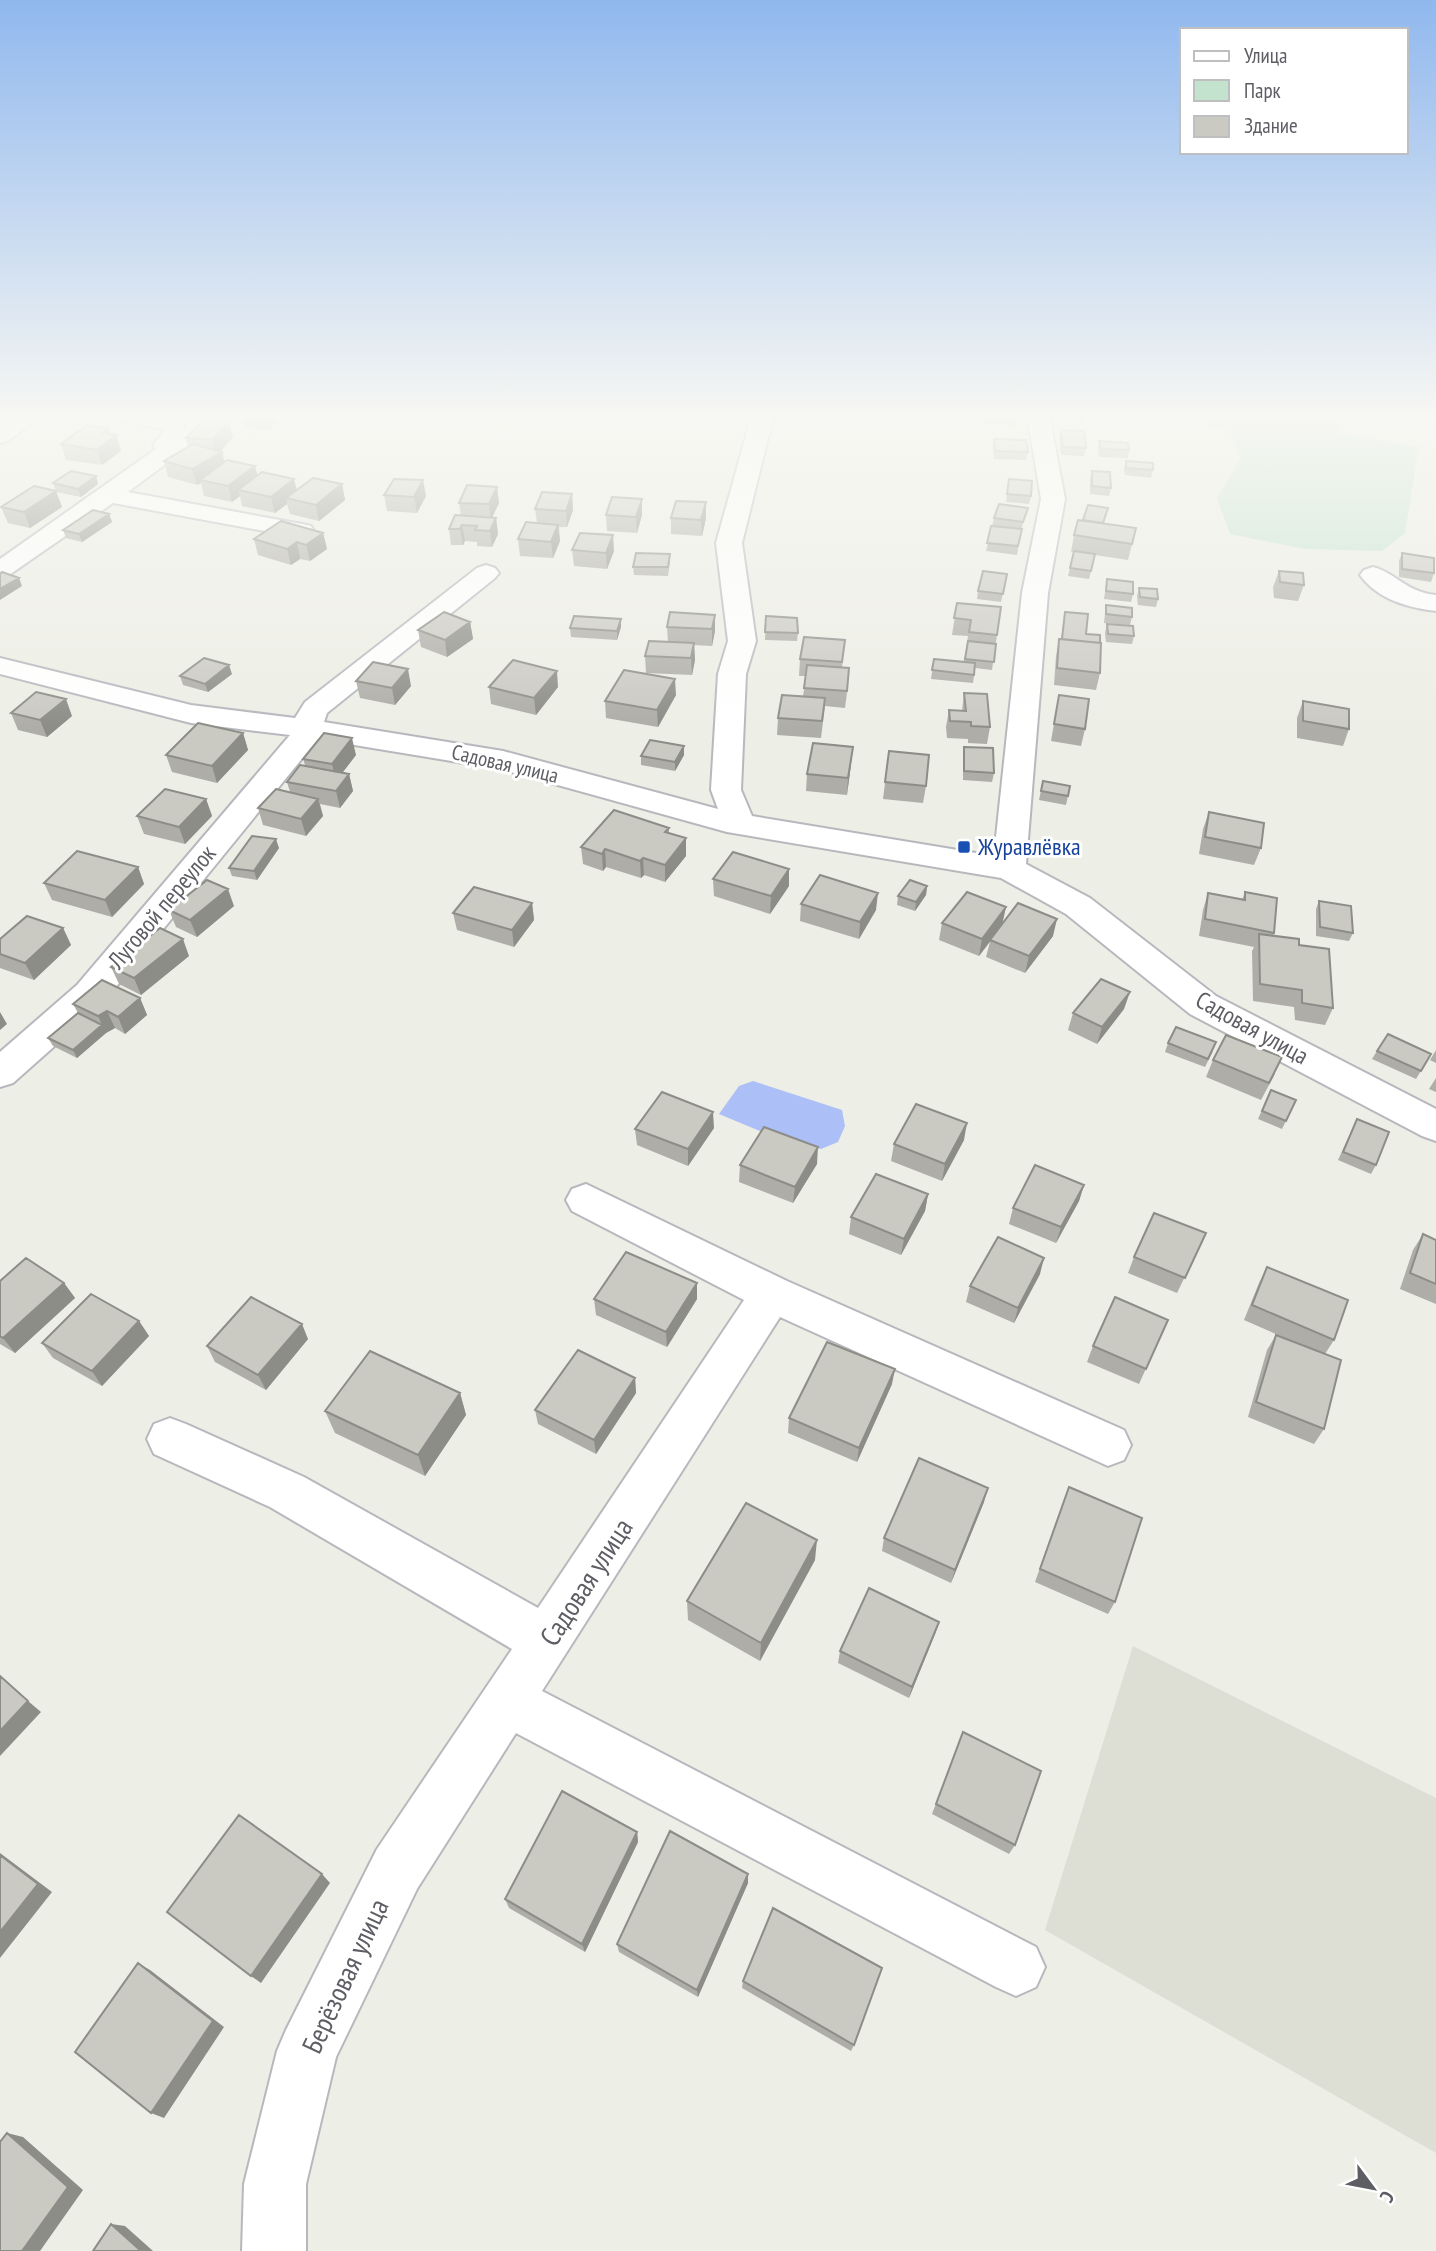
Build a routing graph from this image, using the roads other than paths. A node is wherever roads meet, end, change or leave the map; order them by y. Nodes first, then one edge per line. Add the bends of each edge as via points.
1 (75, 519) edge
2 (238, 519) edge
3 (735, 519) edge
4 (1049, 519) edge
5 (302, 531) edge
6 (0, 569) edge
7 (486, 573) dead end
8 (1373, 575) dead end
9 (1436, 603) edge
10 (0, 666) edge
11 (311, 729) junction
12 (739, 824) junction
13 (1009, 869) junction
14 (0, 1073) edge
15 (1436, 1126) edge
16 (586, 1200) dead end
17 (772, 1294) junction
18 (170, 1440) dead end
19 (1108, 1445) dead end
20 (547, 1641) junction
21 (508, 1701) junction
22 (397, 1869) joint
23 (1016, 1967) dead end
24 (274, 2251) edge

1 - 6 street
2 - 5 street
3 - 12 street via 729,543 742,640 732,674 726,790
4 - 13 street via 1035,593
7 - 11 street, Луговой переулок via 315,708
8 - 9 street via 1391,592
10 - 11 street, Садовая улица via 191,714
11 - 12 street, Садовая улица via 503,760
11 - 14 street, Луговой переулок via 90,994
12 - 13 street, Садовая улица
13 - 15 street, Садовая улица via 1078,906 1203,1005
16 - 17 street
17 - 19 street
17 - 20 street, Садовая улица
18 - 20 street via 287,1492
20 - 21 street, Садовая улица
21 - 22 street, Садовая улица
21 - 23 street
22 - 24 street, Берёзовая улица via 307,2051 275,2184

